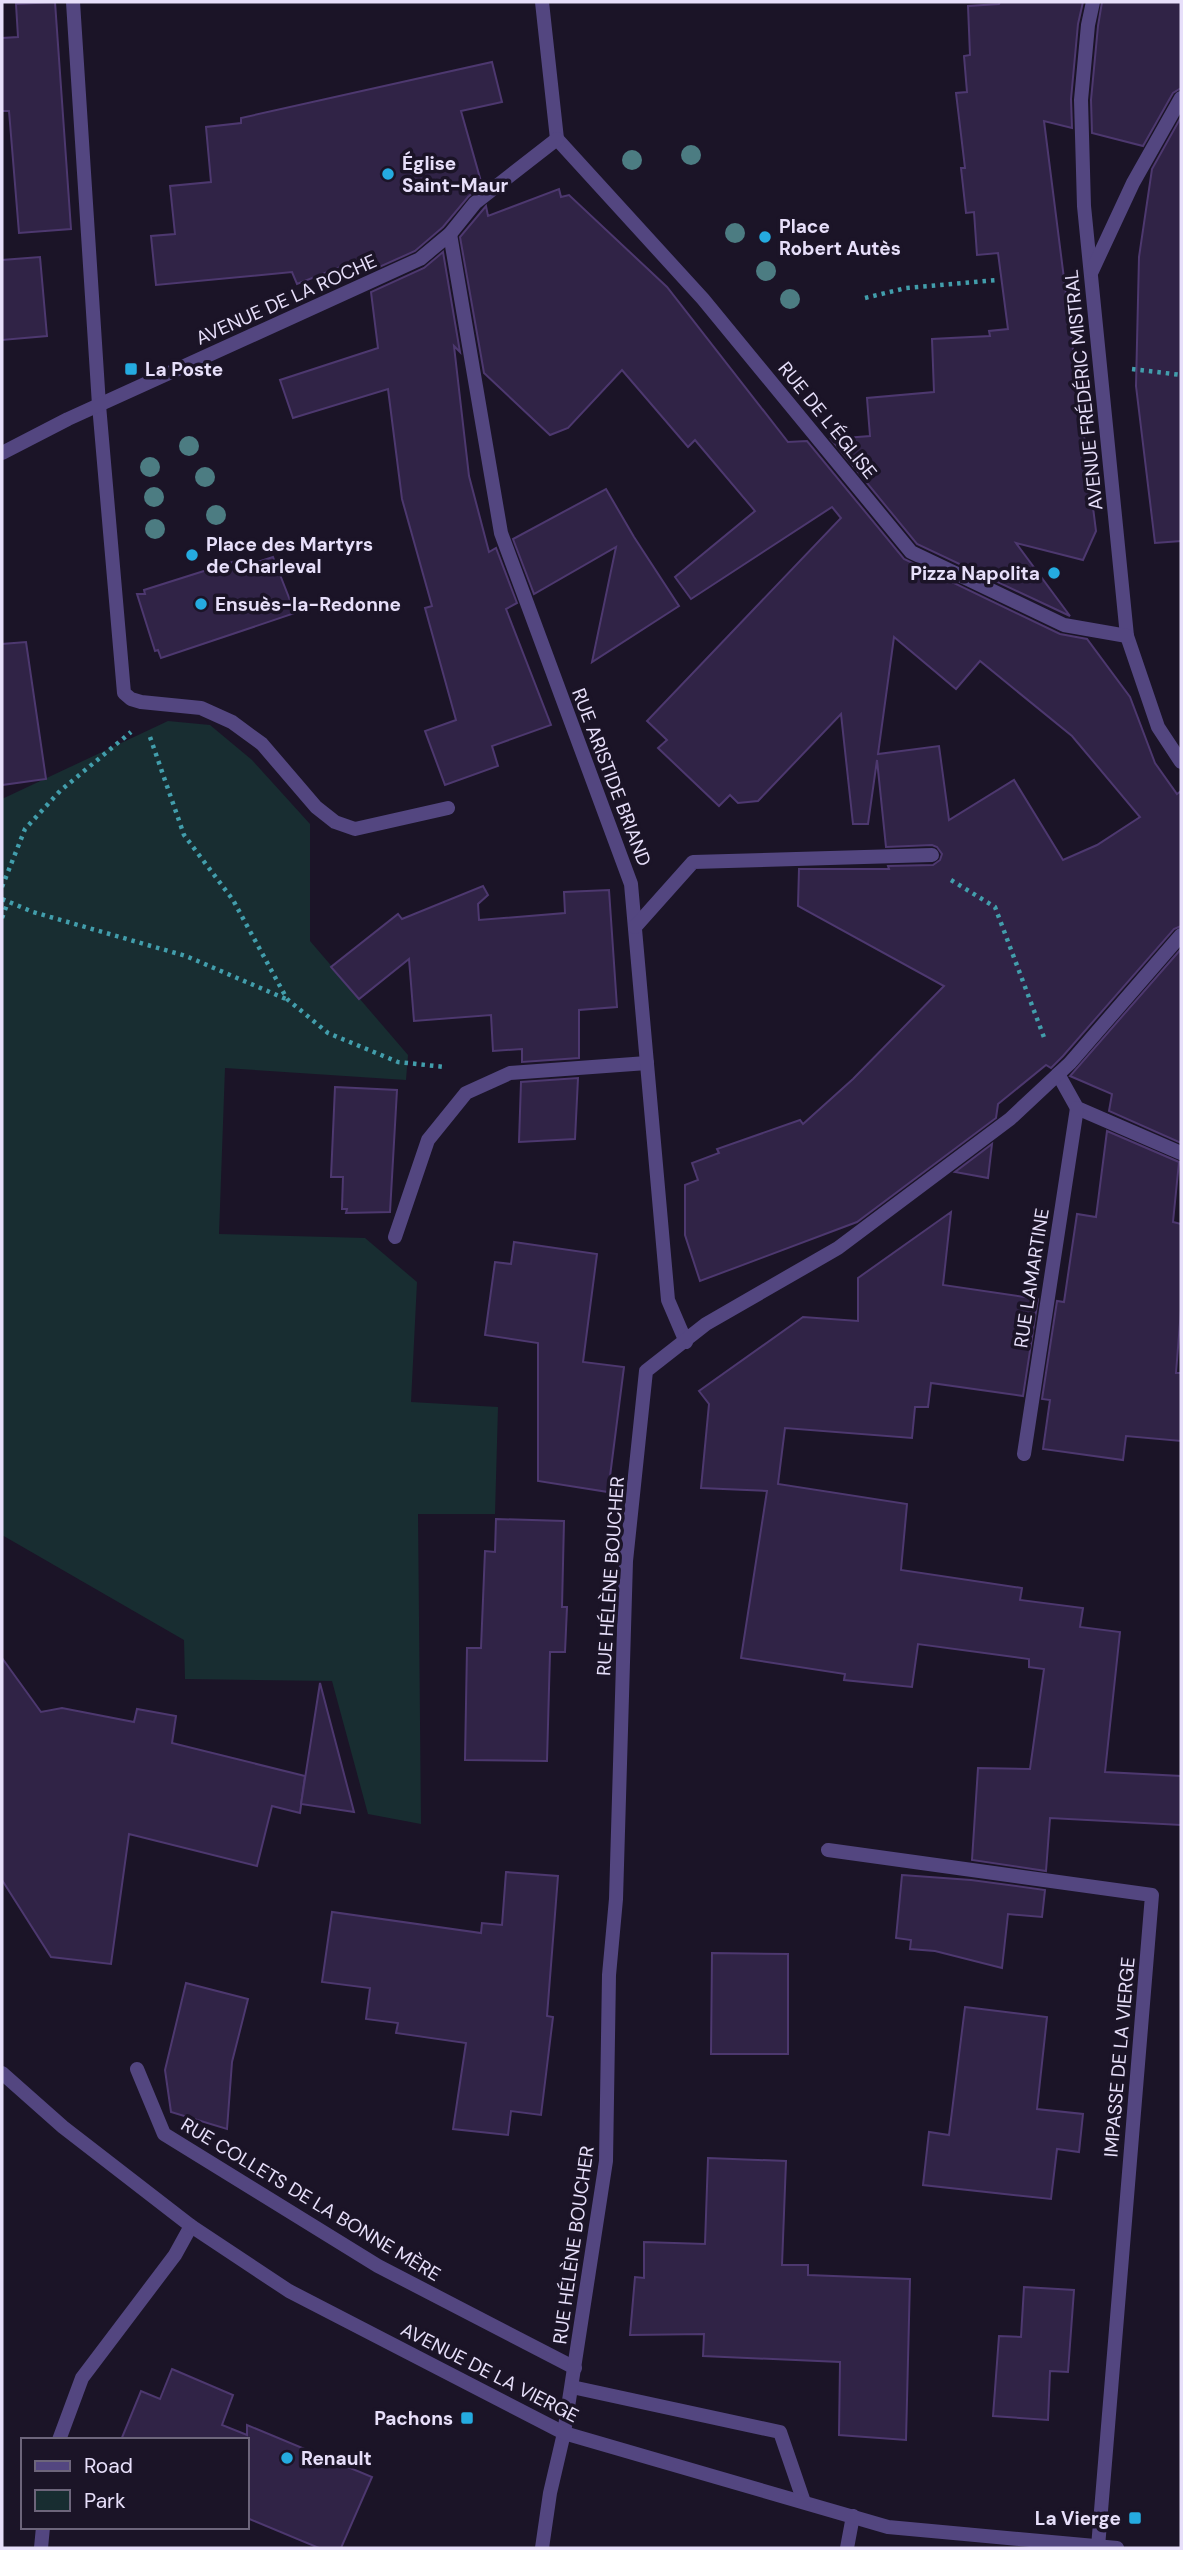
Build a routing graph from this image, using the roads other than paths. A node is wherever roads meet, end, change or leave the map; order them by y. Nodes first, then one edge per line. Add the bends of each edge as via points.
1 (73, 2) edge
2 (542, 2) edge
3 (1093, 2) edge
4 (1181, 98) edge
5 (557, 139) junction
6 (450, 234) junction
7 (1091, 272) junction
8 (99, 405) junction
9 (2, 453) edge
10 (1126, 636) junction
11 (1181, 762) edge
12 (448, 808) dead end
13 (932, 855) road end
14 (635, 927) junction
15 (1181, 934) edge
16 (647, 1063) junction
17 (1058, 1074) junction
18 (1077, 1108) junction
19 (1181, 1153) edge
20 (395, 1237) dead end
21 (686, 1342) junction
22 (1024, 1454) dead end
23 (828, 1850) dead end
24 (137, 2069) dead end
25 (2, 2073) edge
26 (191, 2226) junction
27 (575, 2368) junction
28 (572, 2387) junction
29 (565, 2433) junction
30 (60, 2438) edge
31 (804, 2502) junction
32 (853, 2516) junction
33 (43, 2529) edge
34 (1098, 2547) edge
35 (41, 2548) edge
36 (542, 2548) edge
37 (847, 2548) edge
38 (1117, 2548) edge

1 - 8 street
2 - 5 street
3 - 7 street, AVENUE FRÉDÉRIC MISTRAL via 1081,100
4 - 7 street via 1133,183
5 - 6 street, AVENUE DE LA ROCHE via 475,203
5 - 10 street, RUE DE L’ÉGLISE via 703,299 911,552 1065,625
6 - 8 street, AVENUE DE LA ROCHE via 420,260
6 - 14 street, RUE ARISTIDE BRIAND via 501,533 631,884
7 - 10 street, AVENUE FRÉDÉRIC MISTRAL
8 - 9 street, AVENUE DE LA ROCHE
8 - 12 street via 124,692 141,702 201,708 232,722 262,744 316,807 335,822 355,829
10 - 11 street, AVENUE FRÉDÉRIC MISTRAL via 1158,727
13 - 14 street via 693,862
14 - 16 street, RUE ARISTIDE BRIAND
15 - 17 street, RUE HÉLÈNE BOUCHER
16 - 20 street via 510,1073 466,1093 428,1140
16 - 21 street, RUE ARISTIDE BRIAND via 668,1300
17 - 18 street
17 - 21 street, RUE HÉLÈNE BOUCHER via 1010,1119 838,1248 706,1324
18 - 19 street
18 - 22 street, RUE LAMARTINE
21 - 27 street, RUE HÉLÈNE BOUCHER via 646,1371 637,1453 626,1561 616,1899 609,1975 607,2161
23 - 34 street, IMPASSE DE LA VIERGE via 1152,1895
24 - 27 street, RUE COLLETS DE LA BONNE MÈRE via 163,2134 377,2266
25 - 26 street, AVENUE DE LA VIERGE via 63,2127
26 - 29 street, AVENUE DE LA VIERGE via 289,2291
26 - 30 street via 175,2255 82,2378
27 - 28 street, RUE HÉLÈNE BOUCHER
28 - 29 street, RUE HÉLÈNE BOUCHER
28 - 31 street via 780,2432
29 - 31 street, AVENUE DE LA VIERGE
29 - 36 street, RUE HÉLÈNE BOUCHER
31 - 32 street, AVENUE DE LA VIERGE
32 - 34 street, AVENUE DE LA VIERGE via 888,2527
32 - 37 street
33 - 35 street
34 - 38 street, AVENUE DE LA VIERGE

